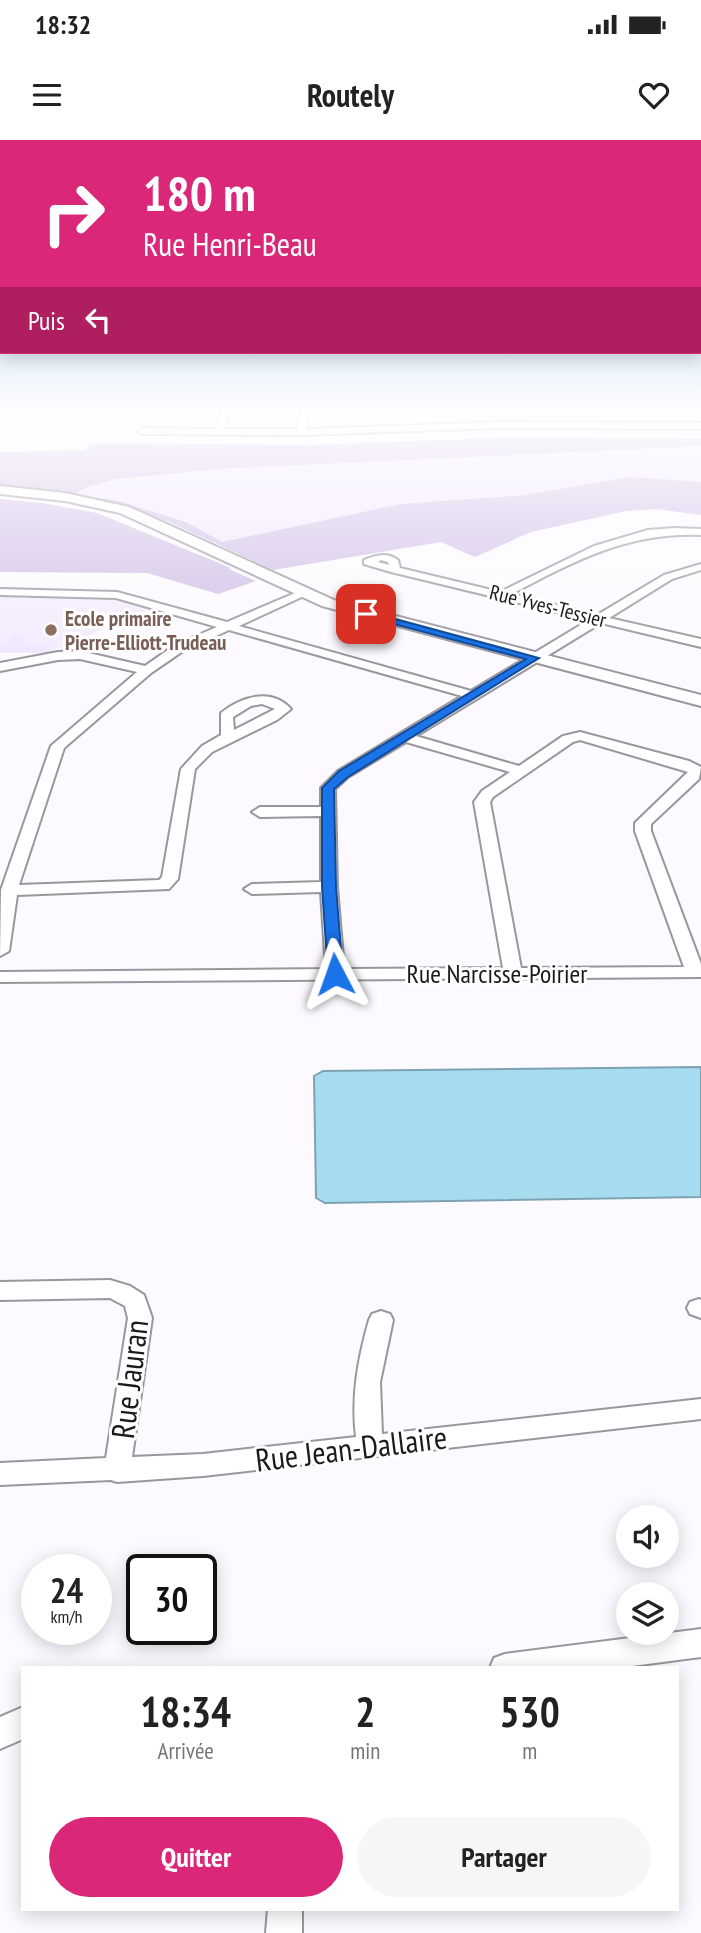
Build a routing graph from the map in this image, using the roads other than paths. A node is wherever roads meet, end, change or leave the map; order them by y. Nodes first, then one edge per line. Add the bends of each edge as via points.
1 (0, 492) edge
2 (701, 532) edge
3 (701, 567) edge
4 (395, 570) dead end
5 (0, 592) edge
6 (302, 593) junction
7 (502, 594) junction
8 (600, 619) junction
9 (225, 625) junction
10 (701, 643) edge
11 (534, 658) junction
12 (0, 667) edge
13 (147, 670) junction
14 (472, 695) junction
15 (701, 701) edge
16 (228, 735) dead end
17 (405, 737) junction
18 (522, 771) junction
19 (260, 811) dead end
20 (328, 811) junction
21 (329, 887) junction
22 (252, 888) dead end
23 (9, 890) junction
24 (0, 951) edge
25 (698, 972) edge
26 (513, 973) junction
27 (335, 974) junction
28 (0, 977) edge
29 (0, 1291) edge
30 (381, 1320) dead end
31 (701, 1409) edge
32 (370, 1446) junction
33 (117, 1471) junction
34 (0, 1474) edge
35 (701, 1643) edge
36 (521, 1666) edge
37 (21, 1723) edge
38 (0, 1734) edge
39 (285, 1911) edge
40 (284, 1933) edge

1 - 6 street via 93,507 163,528
2 - 7 street via 669,530 593,548
3 - 8 street via 668,577
4 - 7 street, Rue Yves-Tessier
5 - 9 street via 110,593
6 - 9 street
6 - 11 street
7 - 8 street, Rue Yves-Tessier
8 - 10 street, Rue Yves-Tessier
8 - 11 street
9 - 13 street
9 - 14 street
11 - 14 street
11 - 15 street
12 - 13 street via 80,655
13 - 23 street via 58,746
14 - 17 street
16 - 23 street via 193,760 188,769 170,879 163,885
17 - 18 street
17 - 20 street via 328,788
18 - 25 street via 580,736 696,770 643,823 643,831
18 - 26 street via 482,802
19 - 20 street
20 - 21 street
21 - 22 street
21 - 27 street
23 - 24 street
25 - 26 street, Rue Narcisse-Poirier
26 - 27 street, Rue Narcisse-Poirier
27 - 28 street, Rue Narcisse-Poirier
29 - 33 street, Rue Jauran via 110,1289 136,1301 140,1318
30 - 32 street via 366,1384
31 - 32 street, Rue Jean-Dallaire
32 - 33 street, Rue Jean-Dallaire
33 - 34 street, Rue Jean-Dallaire
35 - 36 street
37 - 38 street
39 - 40 street

